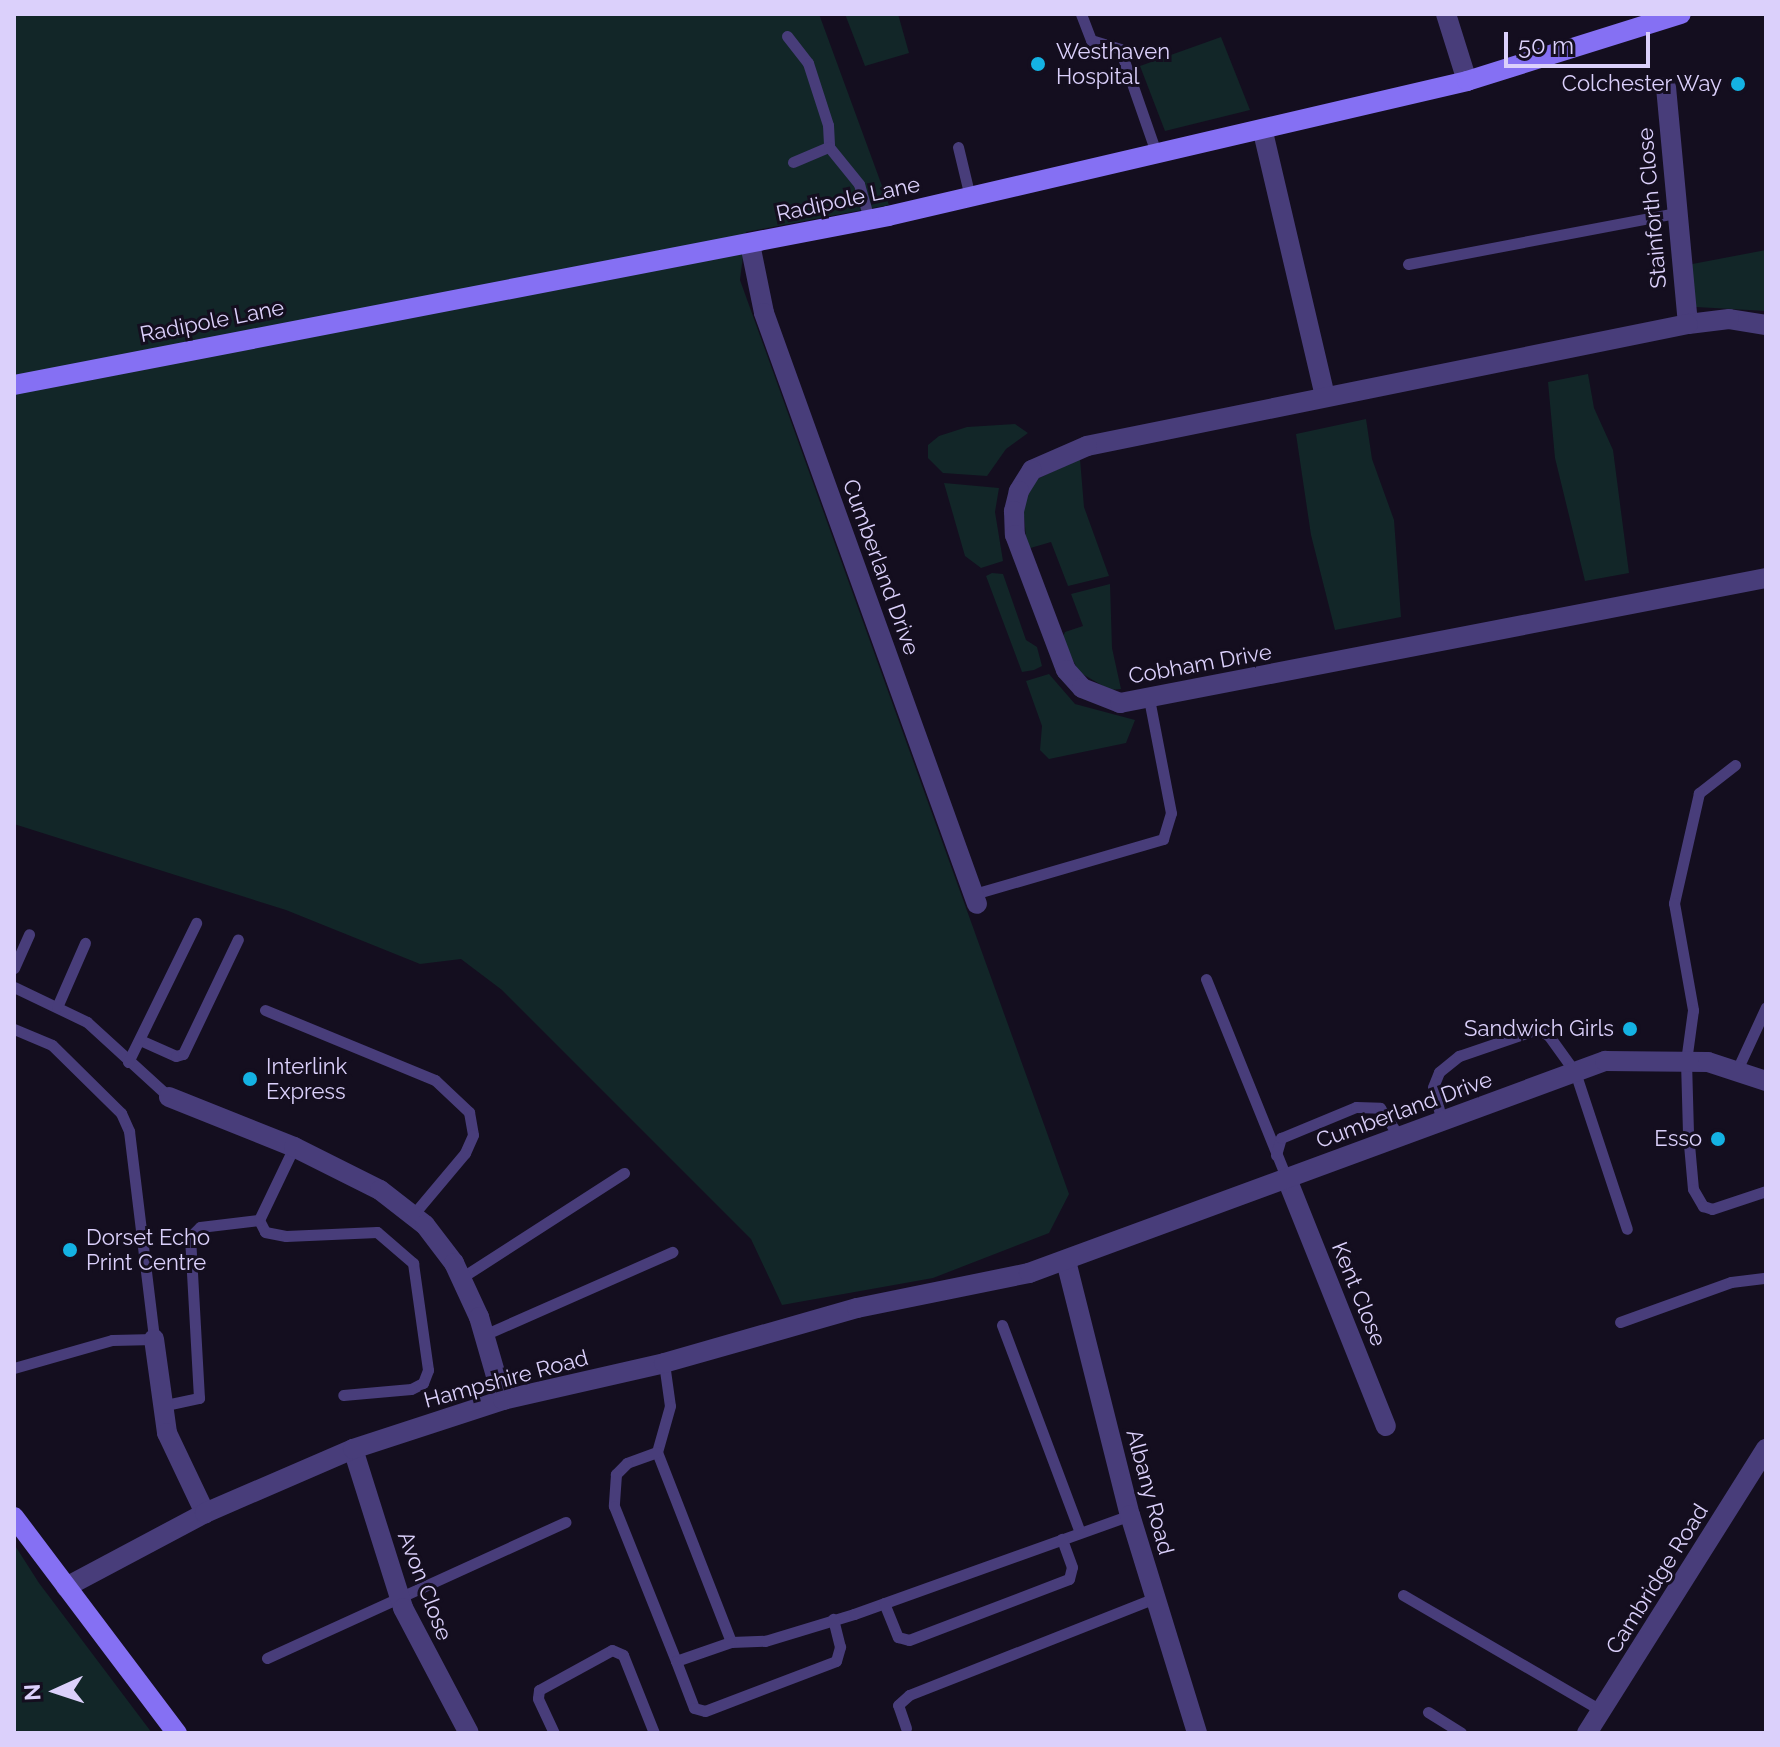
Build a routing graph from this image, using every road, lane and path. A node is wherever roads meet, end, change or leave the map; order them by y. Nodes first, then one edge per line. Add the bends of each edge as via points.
1 (1081, 14) edge
2 (1446, 14) edge
3 (1681, 14) edge
4 (787, 36) dead end
5 (1467, 81) junction
6 (1666, 87) dead end
7 (1263, 132) junction
8 (829, 147) junction
9 (958, 147) dead end
10 (1157, 155) junction
11 (793, 162) dead end
12 (970, 197) junction
13 (1675, 213) junction
14 (869, 220) junction
15 (750, 244) junction
16 (1408, 264) dead end
17 (1688, 324) junction
18 (1766, 325) edge
19 (14, 385) edge
20 (1325, 396) junction
21 (1766, 578) edge
22 (1149, 699) junction
23 (1735, 765) dead end
24 (975, 899) joint
25 (196, 923) dead end
26 (29, 934) dead end
27 (238, 939) dead end
28 (85, 943) dead end
29 (14, 968) edge
30 (1206, 979) dead end
31 (14, 987) edge
32 (57, 1007) junction
33 (1766, 1007) edge
34 (265, 1010) dead end
35 (14, 1029) edge
36 (140, 1040) junction
37 (1686, 1061) junction
38 (128, 1062) junction
39 (1737, 1070) junction
40 (1575, 1072) junction
41 (1766, 1081) edge
42 (169, 1097) joint
43 (1442, 1122) junction
44 (1400, 1138) junction
45 (294, 1147) junction
46 (1276, 1156) junction
47 (624, 1173) dead end
48 (1287, 1179) junction
49 (1766, 1191) edge
50 (413, 1215) junction
51 (259, 1220) junction
52 (1627, 1229) dead end
53 (672, 1252) dead end
54 (1066, 1261) junction
55 (461, 1278) junction
56 (1766, 1278) edge
57 (1620, 1322) dead end
58 (1002, 1325) dead end
59 (484, 1335) junction
60 (154, 1339) junction
61 (664, 1363) junction
62 (14, 1368) edge
63 (343, 1395) dead end
64 (503, 1400) junction
65 (161, 1406) junction
66 (1386, 1426) dead end
67 (353, 1449) junction
68 (1766, 1449) edge
69 (657, 1452) junction
70 (205, 1513) junction
71 (1130, 1515) junction
72 (14, 1517) edge
73 (565, 1522) dead end
74 (1080, 1532) junction
75 (1062, 1539) junction
76 (66, 1587) junction
77 (1403, 1595) dead end
78 (400, 1599) junction
79 (1153, 1599) junction
80 (884, 1603) junction
81 (833, 1619) junction
82 (731, 1642) junction
83 (267, 1658) dead end
84 (676, 1661) junction
85 (1602, 1711) junction
86 (1428, 1712) dead end
87 (906, 1728) dead end
88 (177, 1733) edge
89 (469, 1733) edge
90 (554, 1733) edge
91 (654, 1733) edge
92 (1197, 1733) edge
93 (1461, 1733) edge
94 (1587, 1733) edge

1 - 10 lane via 1091,40 1120,49
2 - 5 street
3 - 5 main road, Radipole Lane
4 - 8 lane via 808,63 828,125
5 - 7 main road, Radipole Lane
6 - 13 street, Stainforth Close
7 - 10 main road, Radipole Lane
7 - 20 street
8 - 11 lane
8 - 14 lane via 859,184
9 - 12 lane
10 - 12 main road, Radipole Lane
12 - 14 main road, Radipole Lane
13 - 16 lane
13 - 17 street, Stainforth Close
14 - 15 main road, Radipole Lane
15 - 19 main road, Radipole Lane
15 - 24 street, Cumberland Drive via 764,313
17 - 18 street, Cobham Drive via 1729,319
17 - 20 street, Cobham Drive
20 - 22 street, Cobham Drive via 1081,447 1032,470 1019,491 1015,535 1066,670 1100,699
21 - 22 street, Cobham Drive
22 - 24 lane via 1171,813 1163,839
23 - 37 lane via 1699,793 1674,903 1693,1010
25 - 36 lane
26 - 29 lane
27 - 36 lane via 183,1054 176,1056
28 - 32 lane
30 - 46 lane
31 - 32 lane
32 - 38 lane via 87,1022
33 - 39 lane
34 - 50 lane via 435,1080 469,1112 473,1135 465,1153
35 - 60 lane via 52,1045 121,1113 129,1131
36 - 38 lane
37 - 39 street, Cumberland Drive
37 - 40 street, Cumberland Drive via 1605,1061
37 - 49 lane via 1696,1199 1712,1209
38 - 42 lane
39 - 41 street, Cumberland Drive
40 - 43 street, Cumberland Drive
40 - 43 lane via 1538,1029 1510,1035 1459,1056 1439,1072 1433,1087
40 - 52 lane
42 - 45 street
43 - 44 street, Cumberland Drive
44 - 46 lane via 1380,1108 1356,1107 1281,1138
44 - 48 street, Cumberland Drive
45 - 50 street via 380,1190
45 - 51 lane
46 - 48 lane
47 - 55 lane
48 - 54 street, Cumberland Drive
48 - 66 street, Kent Close
50 - 55 street
51 - 63 lane via 265,1232 286,1236 377,1232 413,1263 428,1370 423,1383 411,1389
51 - 65 lane via 200,1227 190,1237 199,1398
53 - 59 lane
54 - 61 street, Hampshire Road via 976,1287 857,1308
54 - 71 street, Albany Road
55 - 59 street
56 - 57 lane via 1731,1282
58 - 74 lane
59 - 64 street
60 - 62 lane via 112,1340
60 - 65 street
61 - 64 street, Hampshire Road
61 - 69 lane via 670,1406
64 - 67 street, Hampshire Road
65 - 70 street via 167,1433
67 - 70 street, Hampshire Road
67 - 78 street, Avon Close
68 - 85 street, Cambridge Road
69 - 82 lane
69 - 84 lane via 627,1463 611,1488
70 - 76 street, Hampshire Road
71 - 74 lane
71 - 79 street, Albany Road
72 - 76 main road
73 - 78 lane
74 - 75 lane
75 - 80 lane
75 - 80 lane via 1072,1567 1069,1579 909,1640 898,1637
76 - 88 main road
77 - 85 lane
78 - 83 lane
78 - 89 street, Avon Close via 441,1688
79 - 87 lane via 909,1695 898,1705
79 - 92 street, Albany Road
80 - 81 lane
81 - 82 lane via 765,1641
81 - 84 lane via 840,1647 836,1661 705,1711 694,1708
82 - 84 lane
85 - 94 street, Cambridge Road
86 - 93 lane
90 - 91 lane via 539,1690 612,1650 623,1655

